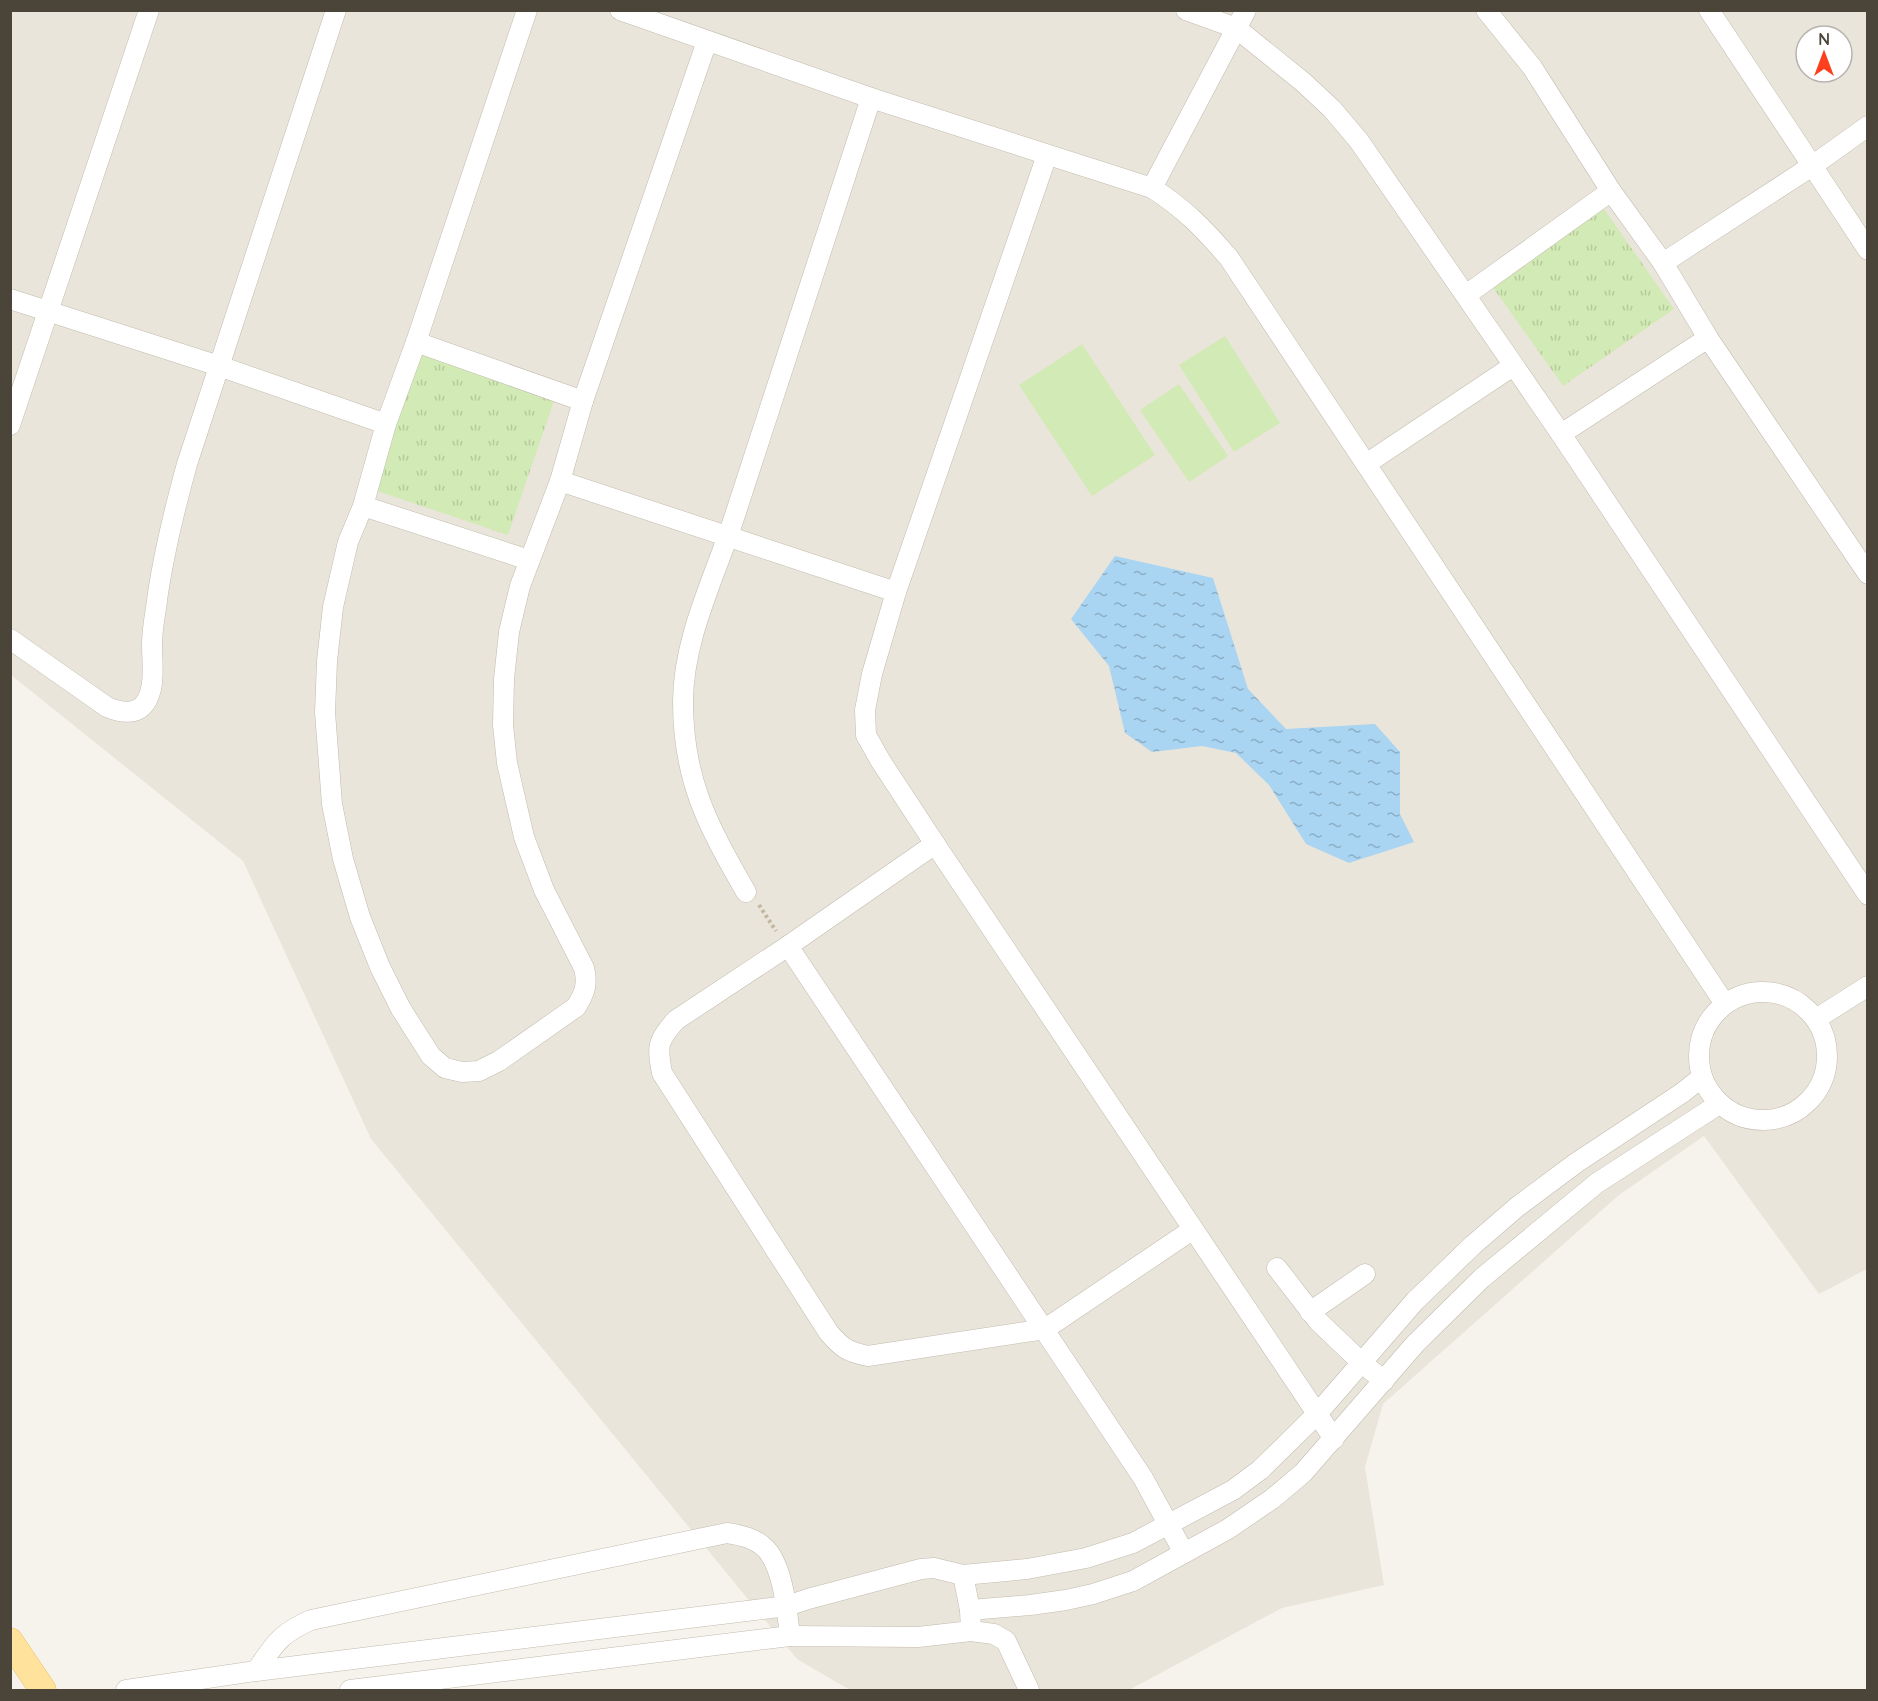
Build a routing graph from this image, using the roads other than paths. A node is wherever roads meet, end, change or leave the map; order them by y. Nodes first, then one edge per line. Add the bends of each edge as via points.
1 (149, 10) edge
2 (336, 10) edge
3 (527, 10) edge
4 (1186, 10) edge
5 (1246, 10) edge
6 (1486, 10) edge
7 (1709, 10) edge
8 (625, 11) edge
9 (1236, 28) junction
10 (707, 41) junction
11 (871, 98) junction
12 (1868, 126) edge
13 (1047, 155) junction
14 (1812, 166) junction
15 (1152, 188) junction
16 (1611, 191) junction
17 (1868, 250) edge
18 (1663, 263) junction
19 (1466, 295) junction
20 (10, 299) edge
21 (50, 312) junction
22 (1708, 338) junction
23 (416, 342) junction
24 (219, 366) junction
25 (1513, 366) junction
26 (583, 401) junction
27 (386, 424) junction
28 (10, 425) edge
29 (1561, 434) junction
30 (1366, 464) junction
31 (560, 481) junction
32 (363, 506) junction
33 (728, 538) junction
34 (529, 560) junction
35 (1868, 574) edge
36 (896, 592) junction
37 (10, 639) edge
38 (935, 844) junction
39 (746, 892) road end
40 (1868, 895) edge
41 (788, 946) junction
42 (1868, 986) edge
43 (1725, 1004) junction
44 (1816, 1019) junction
45 (1701, 1078) junction
46 (1719, 1104) junction
47 (1192, 1230) junction
48 (1277, 1268) dead end
49 (1365, 1274) dead end
50 (1310, 1312) junction
51 (1045, 1329) junction
52 (1361, 1362) junction
53 (1384, 1381) junction
54 (1317, 1414) junction
55 (1334, 1439) junction
56 (1168, 1524) junction
57 (1184, 1553) junction
58 (963, 1575) junction
59 (787, 1606) junction
60 (970, 1610) junction
61 (971, 1631) junction
62 (790, 1636) junction
63 (10, 1641) edge
64 (256, 1671) junction
65 (178, 1687) edge
66 (43, 1690) edge
67 (126, 1690) edge
68 (350, 1690) edge
69 (1029, 1690) edge

1 - 21 street
2 - 24 street
3 - 23 street
4 - 9 street
5 - 9 street
6 - 16 street via 1532,67
7 - 14 street
8 - 10 street
9 - 15 street
9 - 19 street via 1332,109 1359,141
10 - 11 street
10 - 26 street
11 - 13 street
11 - 33 street
12 - 14 street
13 - 15 street
13 - 36 street
14 - 17 street
14 - 18 street
15 - 30 street via 1178,205 1229,258
16 - 18 street
16 - 19 street
18 - 22 street
19 - 25 street
20 - 21 street
21 - 24 street
21 - 28 street
22 - 29 street
22 - 35 street
23 - 26 street
23 - 27 street
24 - 27 street
24 - 37 street via 169,530 152,639 152,681 143,706 120,712 107,707
25 - 29 street
25 - 30 street
26 - 31 street
27 - 32 street
29 - 40 street
30 - 43 street
31 - 33 street
31 - 34 street
32 - 34 street
32 - 34 street via 348,542 333,607 327,661 325,712 332,804 343,860 380,967 431,1056 445,1068 462,1072 479,1071 498,1061 576,1007 587,982 524,837 507,763 503,725 509,632
33 - 36 street
33 - 39 street via 686,661 685,747 696,794 712,832
36 - 38 street via 864,710 866,735
38 - 41 street
38 - 47 street
41 - 51 street
41 - 51 street via 676,1020 662,1035 658,1054 662,1073 829,1333 851,1353 868,1356
42 - 44 street
43 - 44 street via 1743,994 1763,991 1802,1004
43 - 45 street via 1710,1018 1701,1036
44 - 46 street via 1825,1038 1828,1059 1813,1097 1778,1118 1757,1120 1737,1115
45 - 46 street
45 - 52 street via 1517,1207 1422,1293
46 - 53 street via 1597,1183 1545,1225 1482,1278 1415,1344
47 - 51 street
47 - 54 street
48 - 50 street
49 - 50 street
50 - 52 street
51 - 56 street via 1143,1478
52 - 53 street
52 - 54 street
53 - 55 street
54 - 55 street
54 - 56 street via 1260,1470 1233,1490
55 - 57 street via 1272,1499
56 - 57 street
56 - 58 street via 1133,1543 1086,1558
57 - 60 street via 1132,1581 1093,1594
58 - 59 street via 921,1569
58 - 60 street
59 - 62 street
59 - 64 street
59 - 64 street via 777,1569 767,1550 743,1535 727,1533 311,1620 290,1629 277,1641
60 - 61 street
61 - 62 street via 918,1637
61 - 69 street via 994,1634 1006,1641
62 - 68 street
63 - 66 main road
64 - 65 street
65 - 67 street

